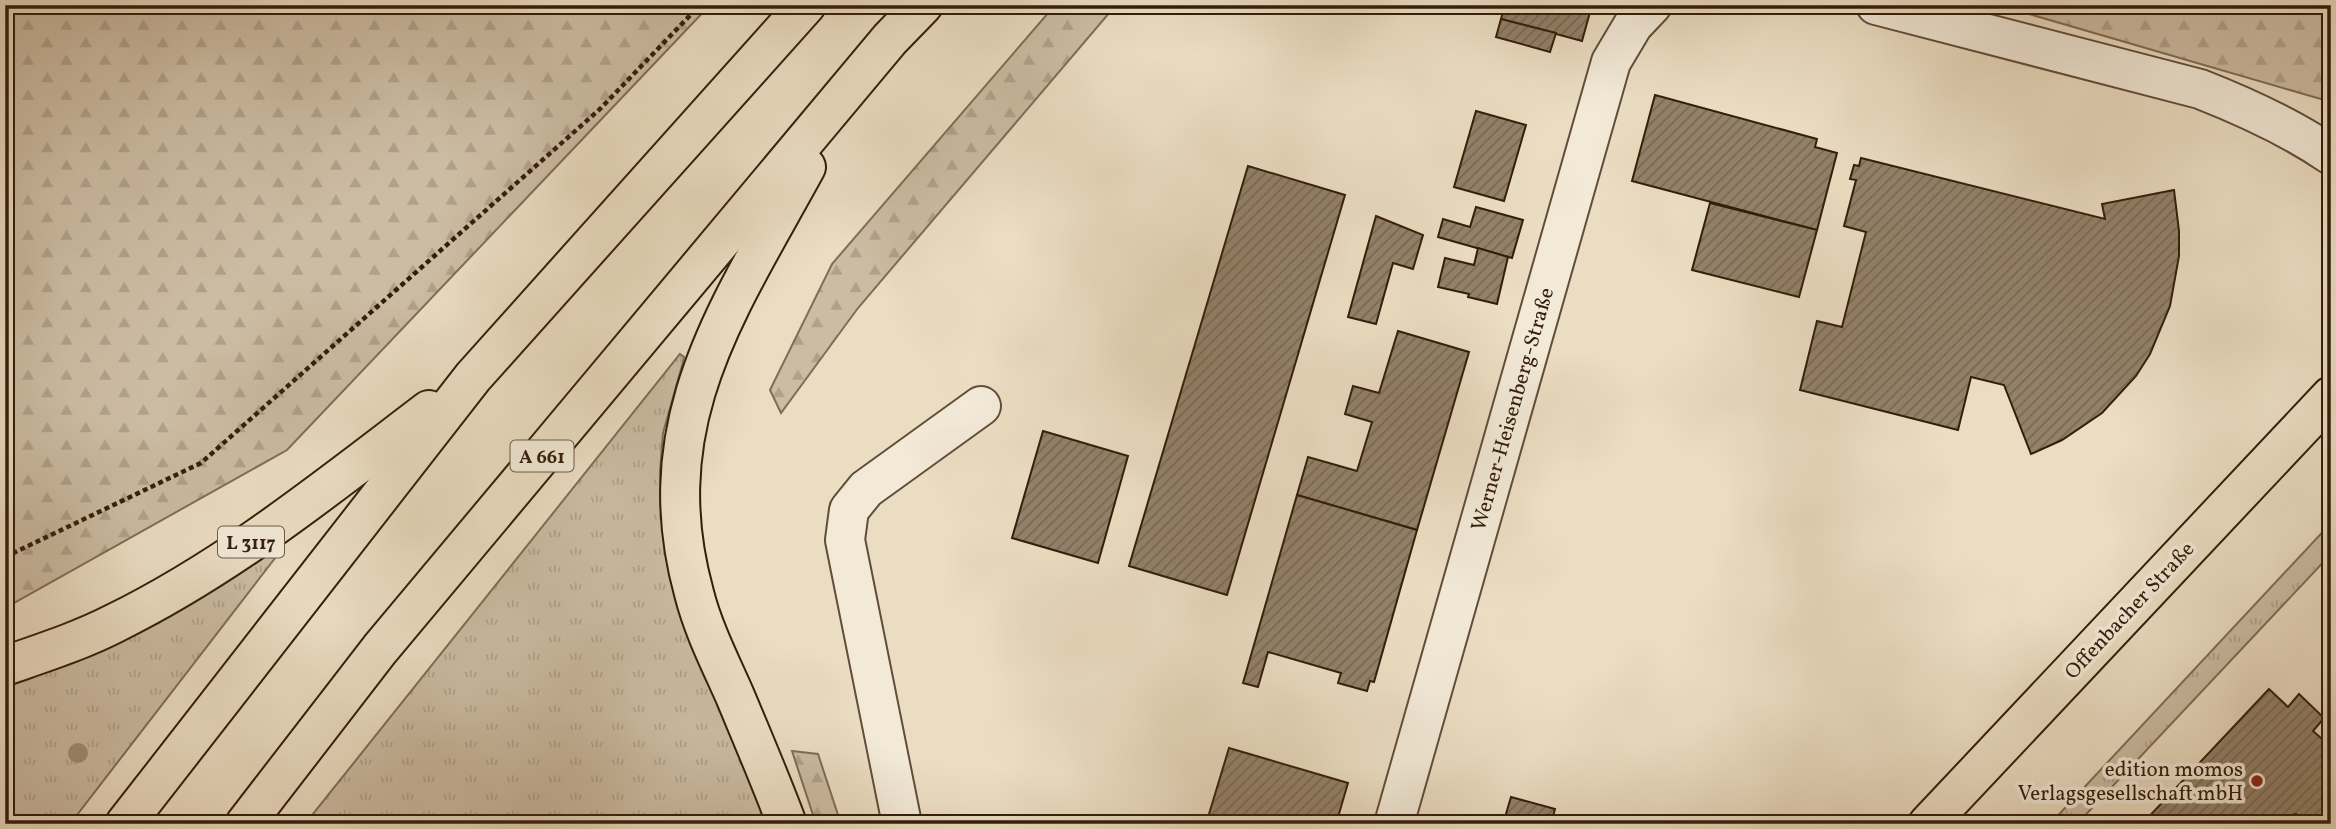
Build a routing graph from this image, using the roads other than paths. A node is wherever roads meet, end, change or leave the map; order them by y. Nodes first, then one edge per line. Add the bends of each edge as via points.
1 (806, 5) edge
2 (923, 5) edge
3 (1652, 5) edge
4 (1876, 5) edge
5 (846, 94) junction
6 (2331, 155) edge
7 (473, 377) junction
8 (981, 406) dead end
9 (2324, 410) edge
10 (5, 666) edge
11 (125, 824) edge
12 (246, 824) edge
13 (787, 824) edge
14 (902, 824) edge
15 (1394, 824) edge
16 (1928, 824) edge

1 - 7 main road
2 - 5 main road, A 661
3 - 15 street, Werner-Heisenberg-Straße via 1633,25 1611,62
4 - 6 street via 2200,89 2273,120
5 - 12 main road, A 661 via 380,649
5 - 13 main road, A 661 via 726,313 703,366 690,409 679,480 680,518 694,593
7 - 10 main road, L 3117 via 315,497 186,584 114,624
7 - 11 main road
8 - 14 street via 866,489 849,510 845,540
9 - 16 main road, Offenbacher Straße

